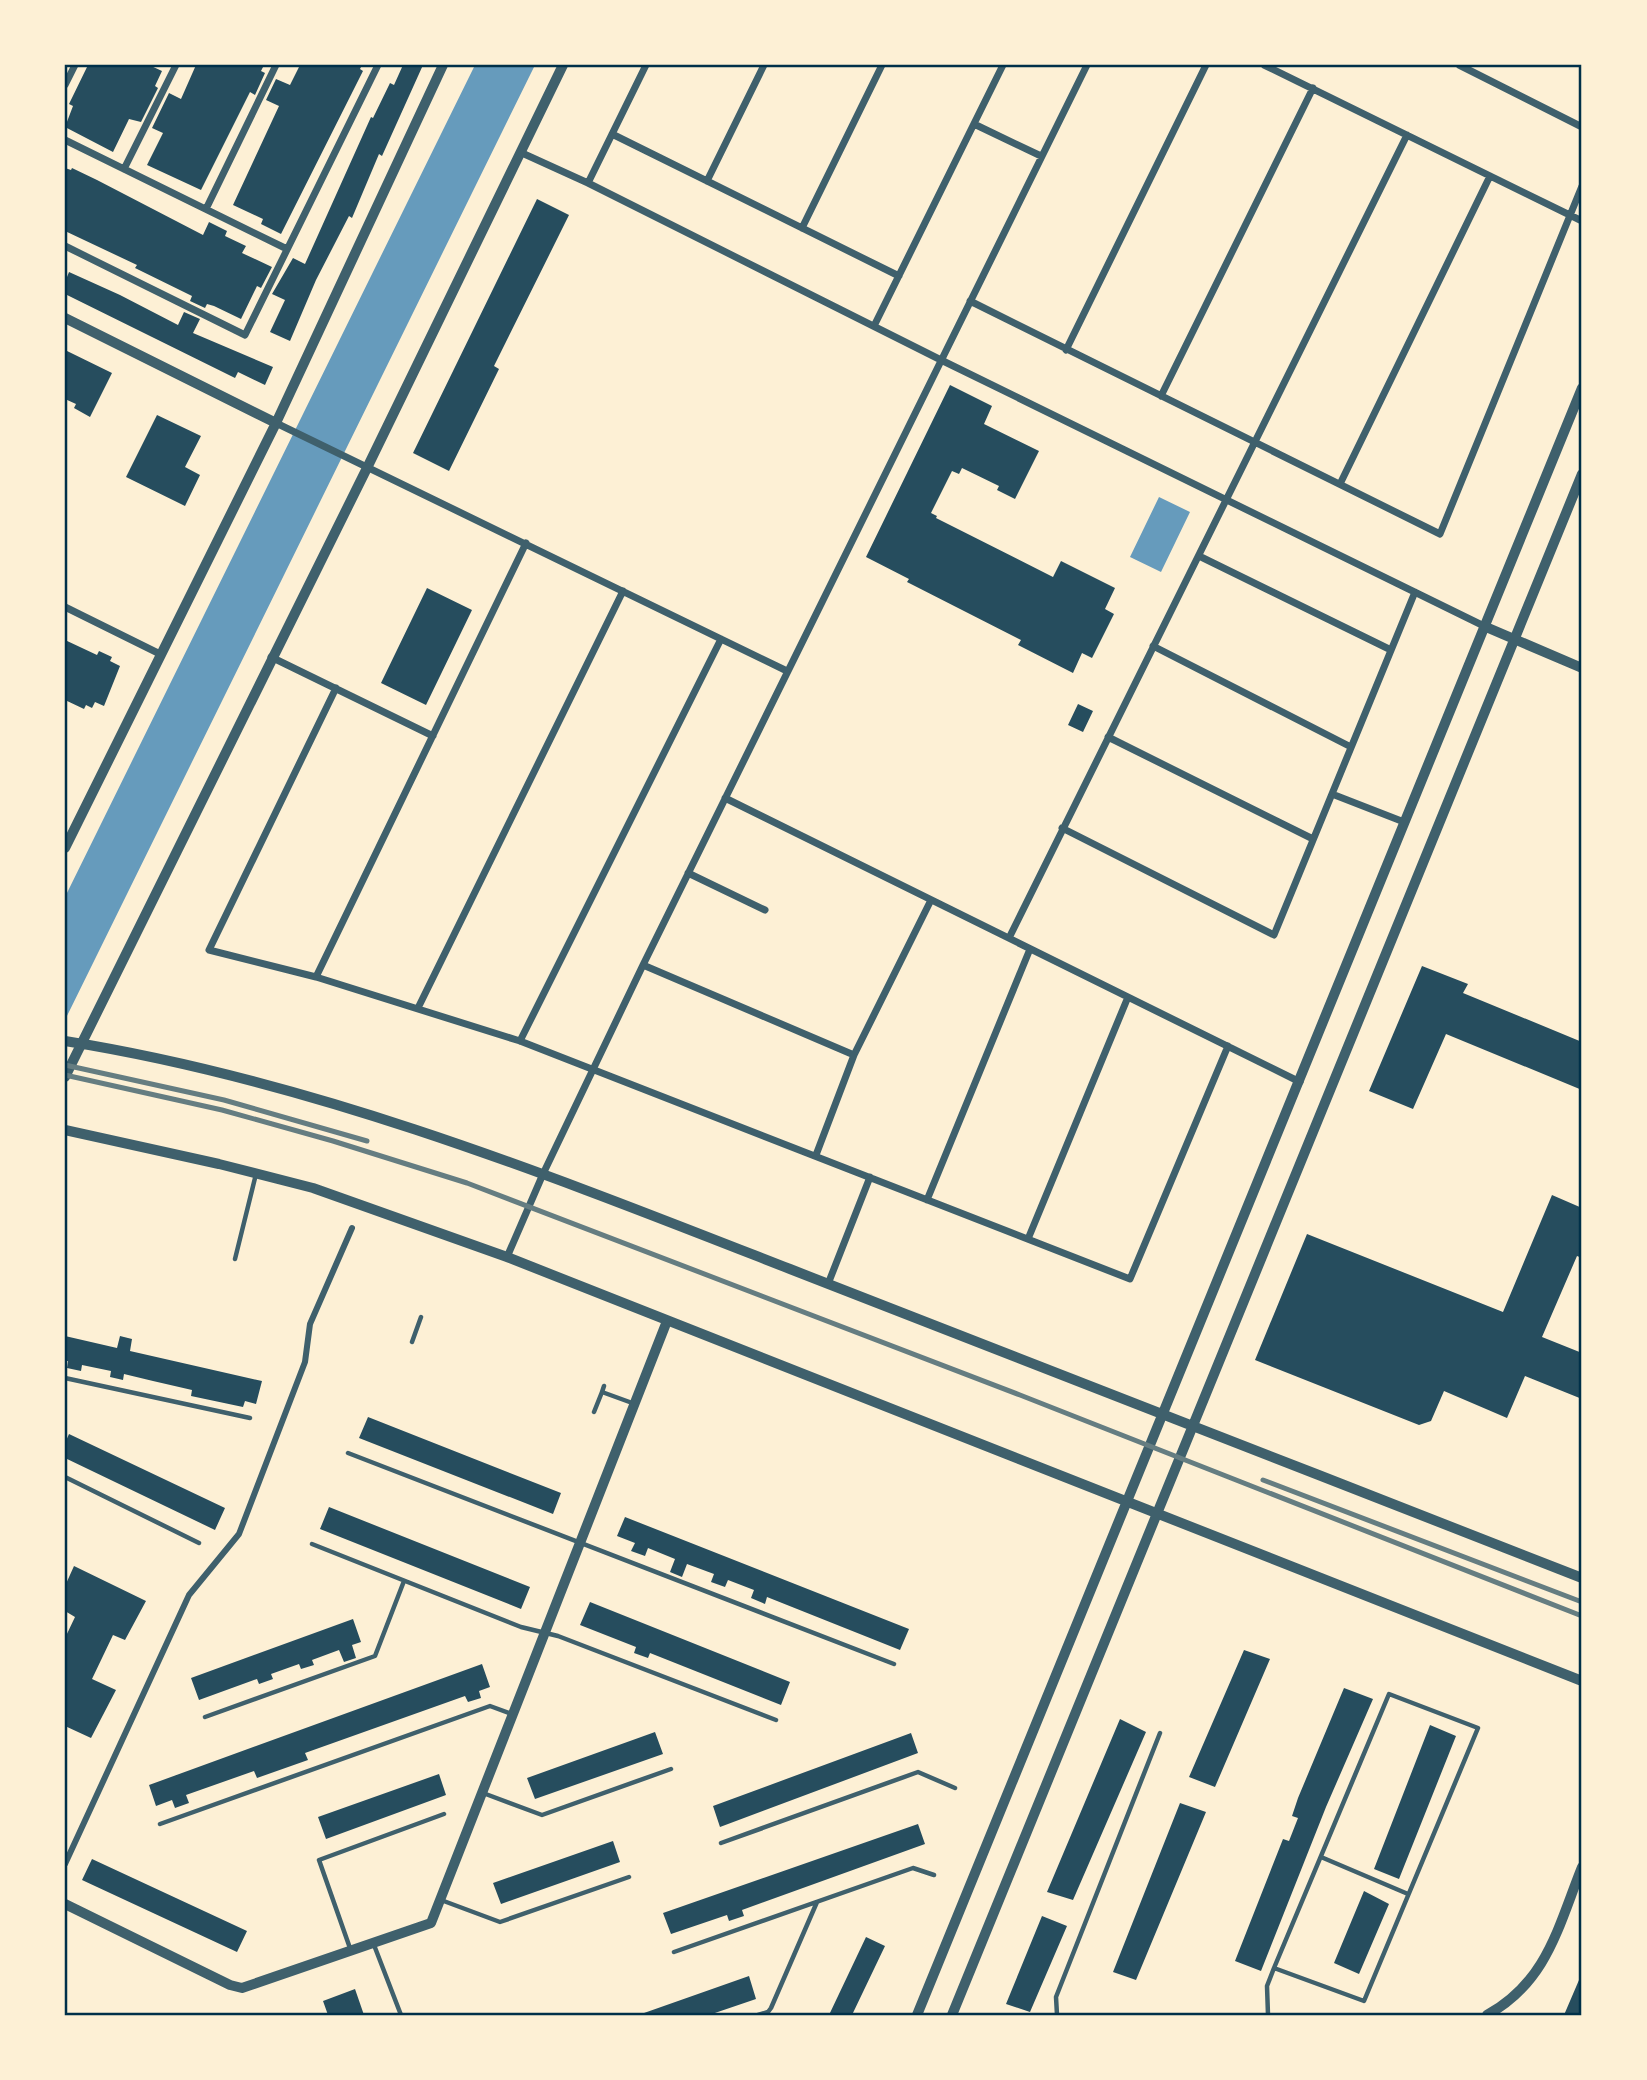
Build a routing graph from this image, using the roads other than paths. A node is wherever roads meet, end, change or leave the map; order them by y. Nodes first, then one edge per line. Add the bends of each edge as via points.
1 (75, 65) edge
2 (176, 65) edge
3 (276, 65) edge
4 (378, 65) edge
5 (443, 65) edge
6 (563, 65) edge
7 (646, 65) edge
8 (764, 65) edge
9 (882, 65) edge
10 (1003, 65) edge
11 (1087, 65) edge
12 (1206, 65) edge
13 (1264, 65) edge
14 (1459, 65) edge
15 (65, 85) edge
16 (1313, 88) junction
17 (974, 124) junction
18 (1582, 127) edge
19 (612, 134) junction
20 (1407, 135) junction
21 (65, 140) edge
22 (522, 153) junction
23 (1041, 156) junction
24 (124, 169) junction
25 (1490, 176) junction
26 (707, 181) junction
27 (588, 183) junction
28 (1582, 186) edge
29 (206, 209) junction
30 (1570, 216) junction
31 (1582, 222) edge
32 (802, 228) junction
33 (65, 246) edge
34 (287, 249) junction
35 (899, 276) junction
36 (970, 302) junction
37 (65, 317) edge
38 (874, 326) junction
39 (1066, 349) junction
40 (941, 360) junction
41 (1582, 388) edge
42 (1161, 396) junction
43 (276, 423) junction
44 (1255, 442) junction
45 (367, 468) junction
46 (1582, 474) edge
47 (1340, 484) junction
48 (1226, 499) junction
49 (526, 543) junction
50 (1199, 556) junction
51 (623, 591) junction
52 (1415, 592) junction
53 (65, 607) edge
54 (1486, 627) junction
55 (721, 639) junction
56 (1515, 640) junction
57 (1153, 646) junction
58 (1391, 650) junction
59 (160, 654) junction
60 (271, 657) junction
61 (1582, 668) edge
62 (788, 671) junction
63 (336, 688) junction
64 (433, 736) junction
65 (1108, 737) junction
66 (1351, 747) junction
67 (1332, 794) junction
68 (725, 798) junction
69 (1404, 822) junction
70 (1062, 828) junction
71 (1313, 839) junction
72 (66, 843) edge
73 (688, 873) junction
74 (931, 900) junction
75 (765, 910) dead end
76 (1009, 938) junction
77 (1030, 949) junction
78 (643, 965) junction
79 (316, 977) junction
80 (1128, 997) junction
81 (418, 1008) junction
82 (65, 1041) edge
83 (520, 1041) junction
84 (81, 1044) junction
85 (1228, 1046) junction
86 (854, 1055) junction
87 (593, 1069) junction
88 (65, 1077) edge
89 (1300, 1082) junction
90 (65, 1130) edge
91 (816, 1155) junction
92 (257, 1174) junction
93 (543, 1174) junction
94 (870, 1177) junction
95 (927, 1199) junction
96 (352, 1228) dead end
97 (1028, 1239) junction
98 (507, 1257) junction
99 (235, 1259) dead end
100 (828, 1284) junction
101 (421, 1317) dead end
102 (667, 1321) junction
103 (412, 1342) dead end
104 (65, 1378) edge
105 (635, 1404) junction
106 (594, 1412) dead end
107 (1163, 1414) junction
108 (250, 1418) dead end
109 (1193, 1427) junction
110 (348, 1453) dead end
111 (65, 1477) edge
112 (1128, 1500) junction
113 (1158, 1513) junction
114 (199, 1543) dead end
115 (581, 1543) junction
116 (313, 1544) dead end
117 (1582, 1578) edge
118 (404, 1581) junction
119 (543, 1633) junction
120 (894, 1664) dead end
121 (1582, 1681) edge
122 (513, 1714) junction
123 (205, 1717) dead end
124 (776, 1720) dead end
125 (1160, 1733) dead end
126 (671, 1769) dead end
127 (955, 1788) dead end
128 (482, 1793) junction
129 (444, 1814) dead end
130 (160, 1824) dead end
131 (721, 1843) dead end
132 (1321, 1857) junction
133 (65, 1864) edge
134 (1582, 1867) edge
135 (934, 1875) dead end
136 (629, 1877) dead end
137 (1408, 1894) junction
138 (440, 1900) junction
139 (817, 1902) junction
140 (65, 1904) edge
141 (374, 1944) junction
142 (352, 1952) junction
143 (674, 1952) dead end
144 (1274, 1968) junction
145 (401, 2015) edge
146 (758, 2015) edge
147 (917, 2015) edge
148 (952, 2015) edge
149 (1057, 2015) edge
150 (1268, 2015) edge
151 (1487, 2015) edge

1 - 15 street
2 - 24 street
3 - 29 street
4 - 34 street
5 - 43 street
6 - 22 street
7 - 19 street
8 - 26 street
9 - 32 street
10 - 17 street
11 - 23 street
12 - 39 street
13 - 16 street
14 - 18 street
16 - 20 street
16 - 42 street
17 - 23 street
17 - 35 street
19 - 26 street
19 - 27 street
20 - 25 street
20 - 44 street
21 - 24 street
22 - 27 street
22 - 45 street
23 - 36 street
24 - 29 street
25 - 30 street
25 - 47 street
26 - 32 street
27 - 38 street
28 - 30 street
29 - 34 street
30 - 31 street
30 - 47 street via 1440,534
32 - 35 street
33 - 34 street via 245,335
35 - 38 street
36 - 39 street
36 - 40 street
37 - 43 street
38 - 40 street
39 - 42 street
40 - 48 street
40 - 62 street
41 - 54 street
42 - 44 street
43 - 45 street
43 - 59 street
44 - 47 street
44 - 48 street
45 - 49 street
45 - 60 street
46 - 56 street
48 - 50 street
48 - 52 street
49 - 51 street
49 - 64 street
50 - 57 street
50 - 58 street
51 - 55 street
51 - 81 street
52 - 54 street
52 - 58 street
53 - 59 street
54 - 56 street
54 - 69 street
55 - 62 street
55 - 83 street
56 - 61 street
56 - 109 street
57 - 65 street
57 - 66 street
58 - 66 street
59 - 72 street
60 - 63 street
60 - 84 street
62 - 68 street
63 - 64 street
63 - 79 street via 209,950
64 - 79 street
65 - 70 street
65 - 71 street
66 - 67 street
67 - 69 street
67 - 71 street
68 - 73 street
68 - 74 street
69 - 89 street
70 - 71 street via 1274,935
70 - 76 street
73 - 75 street
73 - 78 street
74 - 76 street
74 - 86 street
76 - 77 street
77 - 80 street
77 - 95 street
78 - 86 street
78 - 87 street
79 - 81 street
80 - 85 street
80 - 97 street
81 - 83 street
82 - 84 street
83 - 87 street
84 - 88 street
84 - 93 street via 346,1105
85 - 89 street
85 - 97 street via 1130,1279
86 - 91 street
87 - 91 street
87 - 93 street
89 - 107 street
90 - 92 street
91 - 94 street
92 - 98 street via 313,1188
92 - 99 lane
93 - 98 street
93 - 100 street
94 - 95 street
94 - 100 street
95 - 97 street
96 - 133 street via 310,1324 305,1362 239,1534 189,1595
98 - 102 street
100 - 107 street
101 - 103 lane
102 - 105 street
102 - 112 street
104 - 108 lane
105 - 106 lane via 603,1389
105 - 115 street
107 - 109 street
107 - 112 street
109 - 113 street
109 - 117 street
110 - 115 lane
111 - 114 lane
112 - 113 street
112 - 147 street
113 - 121 street
113 - 148 street
115 - 119 street
115 - 120 lane
116 - 118 lane
118 - 119 lane
118 - 123 lane via 375,1656
119 - 122 street
119 - 124 lane
122 - 128 street
122 - 130 lane via 490,1706
125 - 149 lane via 1056,1997
126 - 128 lane via 542,1815
127 - 131 lane via 918,1772
128 - 138 street
129 - 142 lane via 319,1860
132 - 137 lane
132 - 137 lane via 1389,1694 1478,1728
132 - 144 lane
134 - 151 street via 1545,1960 1511,2001
135 - 139 lane via 913,1868
136 - 138 lane via 500,1922
137 - 144 lane via 1364,2001
138 - 141 street via 431,1923
139 - 143 lane
139 - 146 lane via 771,2008
140 - 142 street via 242,1988
141 - 142 street
141 - 145 lane
144 - 150 lane via 1267,1986

